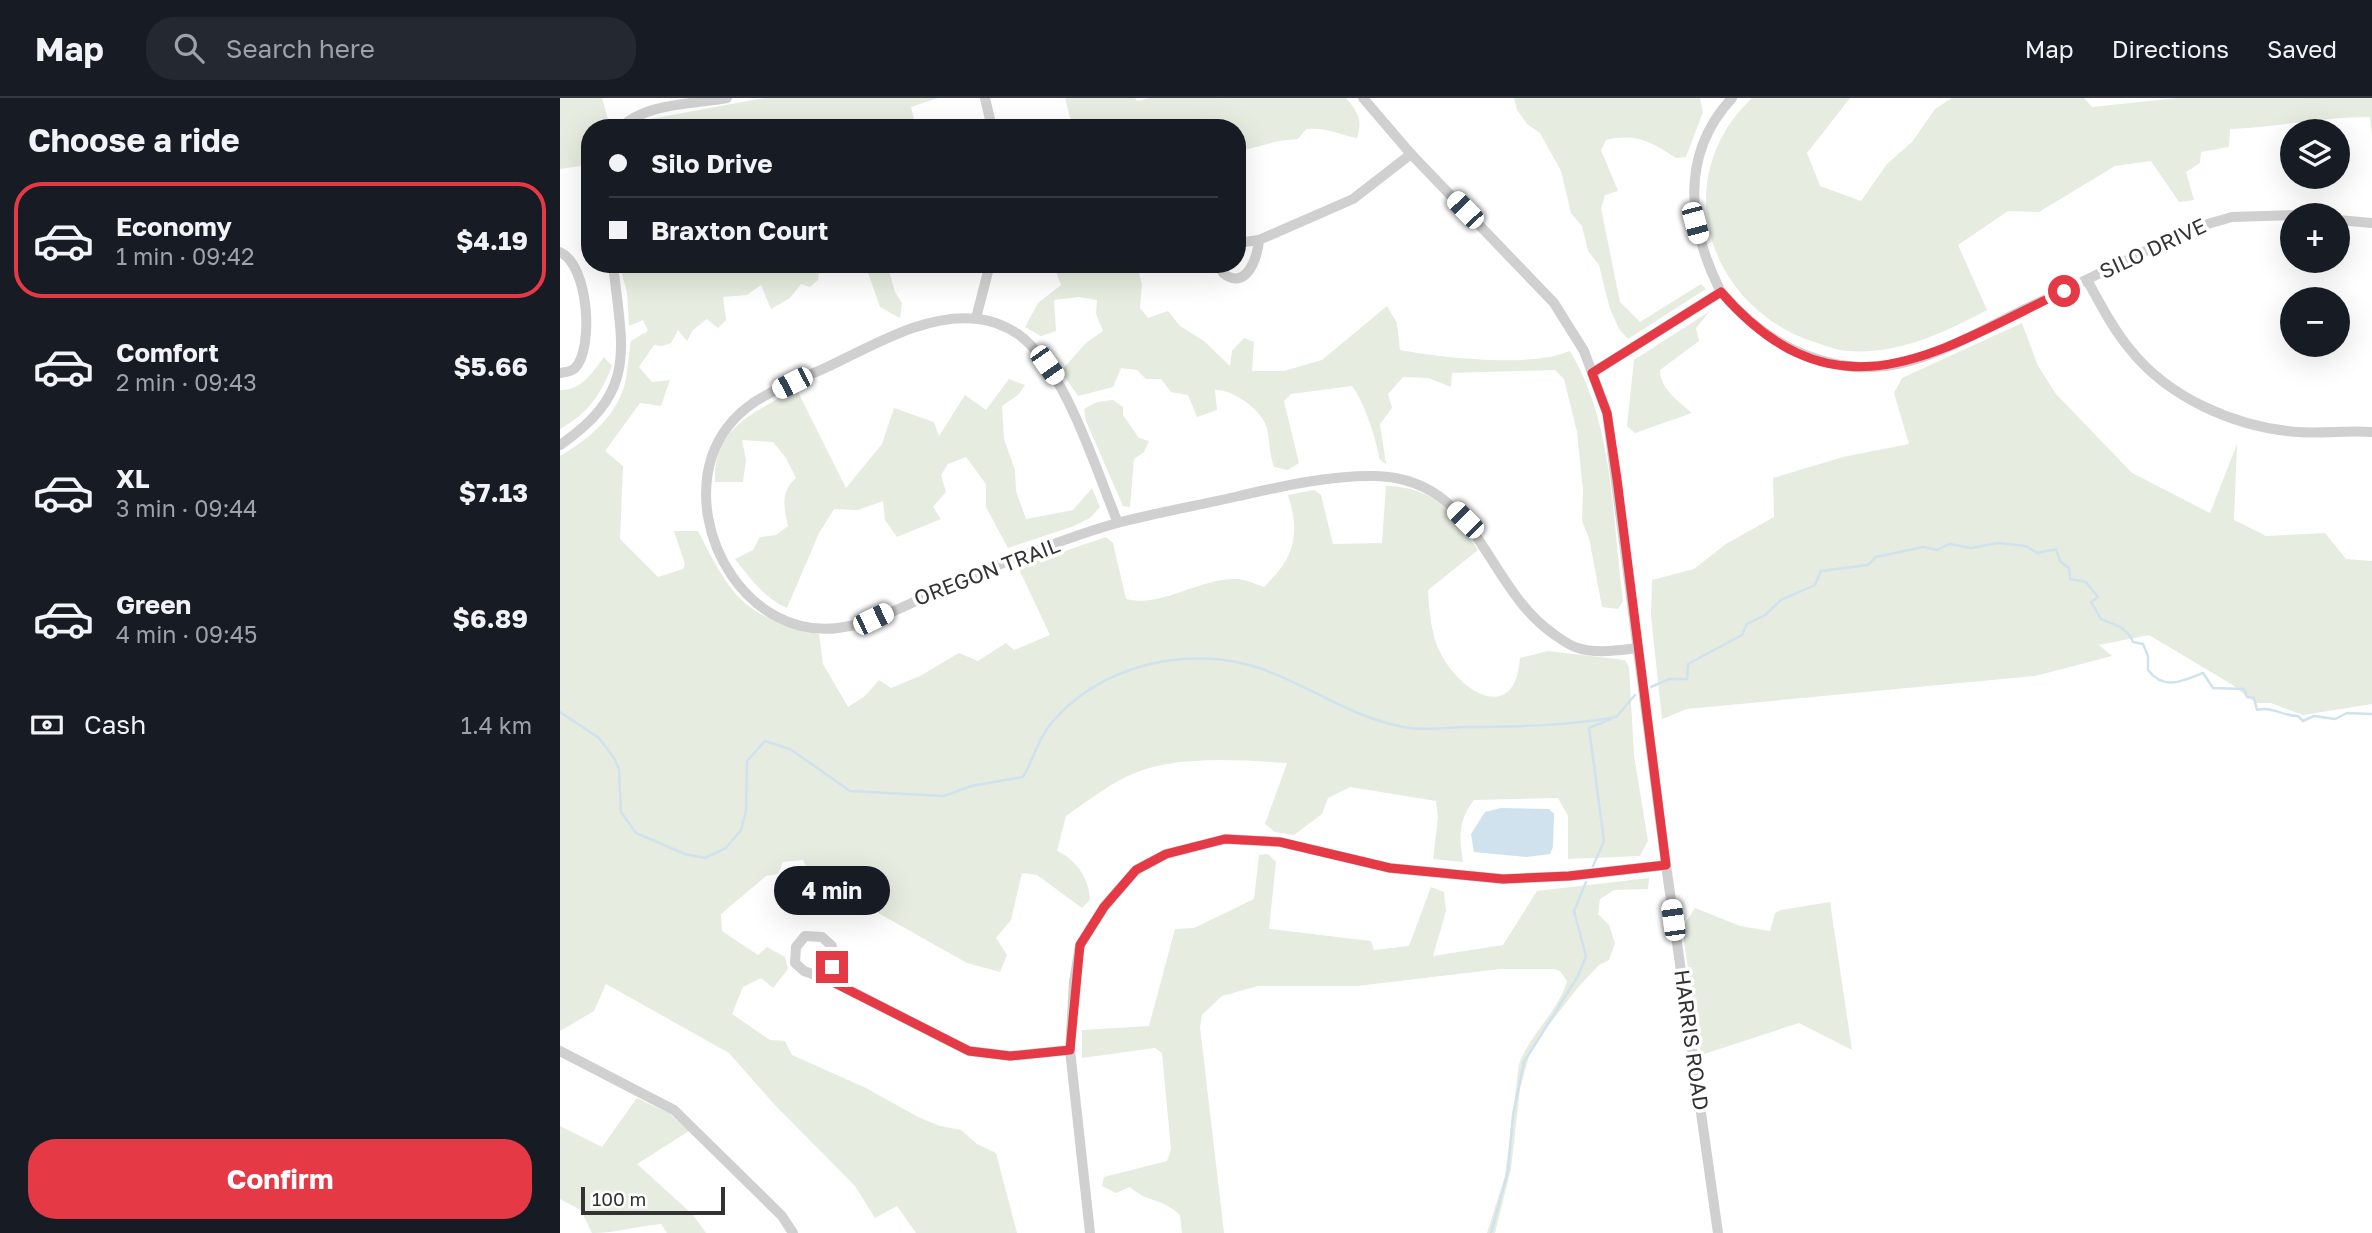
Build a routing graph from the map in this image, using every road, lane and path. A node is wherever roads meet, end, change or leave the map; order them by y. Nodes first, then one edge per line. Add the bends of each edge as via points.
1 (727, 98) edge
2 (985, 98) edge
3 (1363, 98) edge
4 (1732, 98) edge
5 (633, 119) edge
6 (990, 119) edge
7 (1411, 154) junction
8 (2280, 215) edge
9 (2350, 221) edge
10 (2372, 223) edge
11 (1259, 240) junction
12 (1246, 242) edge
13 (560, 252) edge
14 (614, 273) edge
15 (988, 273) edge
16 (1226, 273) edge
17 (2087, 280) junction
18 (1721, 292) junction
19 (976, 318) junction
20 (560, 373) edge
21 (1592, 373) junction
22 (2372, 432) edge
23 (560, 445) edge
24 (1118, 523) junction
25 (1638, 648) junction
26 (1666, 865) junction
27 (829, 980) junction
28 (1070, 1050) junction
29 (560, 1051) edge
30 (793, 1233) edge
31 (1090, 1233) edge
32 (1718, 1233) edge

1 - 5 street
2 - 6 street
3 - 7 street, HARRIS ROAD
4 - 18 street via 1707,131 1693,185 1700,241
7 - 11 street via 1353,199
7 - 21 street, HARRIS ROAD via 1554,303
8 - 17 street, SILO DRIVE via 2213,222
9 - 10 street
11 - 12 street
11 - 16 street via 1258,258 1247,273 1228,277
13 - 20 street via 578,268 585,295 580,361 570,372
14 - 23 street via 621,338 618,377 600,412
15 - 19 street
17 - 18 street, SILO DRIVE via 1912,361 1872,367 1832,364 1794,351 1751,324
17 - 22 street via 2129,349 2160,380 2198,402 2226,416 2272,429
18 - 21 street
19 - 24 street, OREGON TRAIL via 1015,332 1044,360
19 - 24 street, OREGON TRAIL via 930,323 895,336 753,403 723,430 711,460 705,498 711,532 724,564 754,604 792,623 837,629
21 - 25 street, HARRIS ROAD via 1607,413
24 - 25 street, OREGON TRAIL via 1337,479 1414,481 1444,499 1465,520 1516,599 1540,625 1578,649
25 - 26 street, HARRIS ROAD
26 - 28 street via 1503,879 1390,868 1266,841 1225,839 1166,854 1136,870 1104,907 1080,945
26 - 32 street, HARRIS ROAD
27 - 27 street via 832,946 822,937 805,936 796,947 795,962 804,971
27 - 28 street via 969,1051 1010,1056
28 - 31 street
29 - 30 street via 674,1110 782,1216

